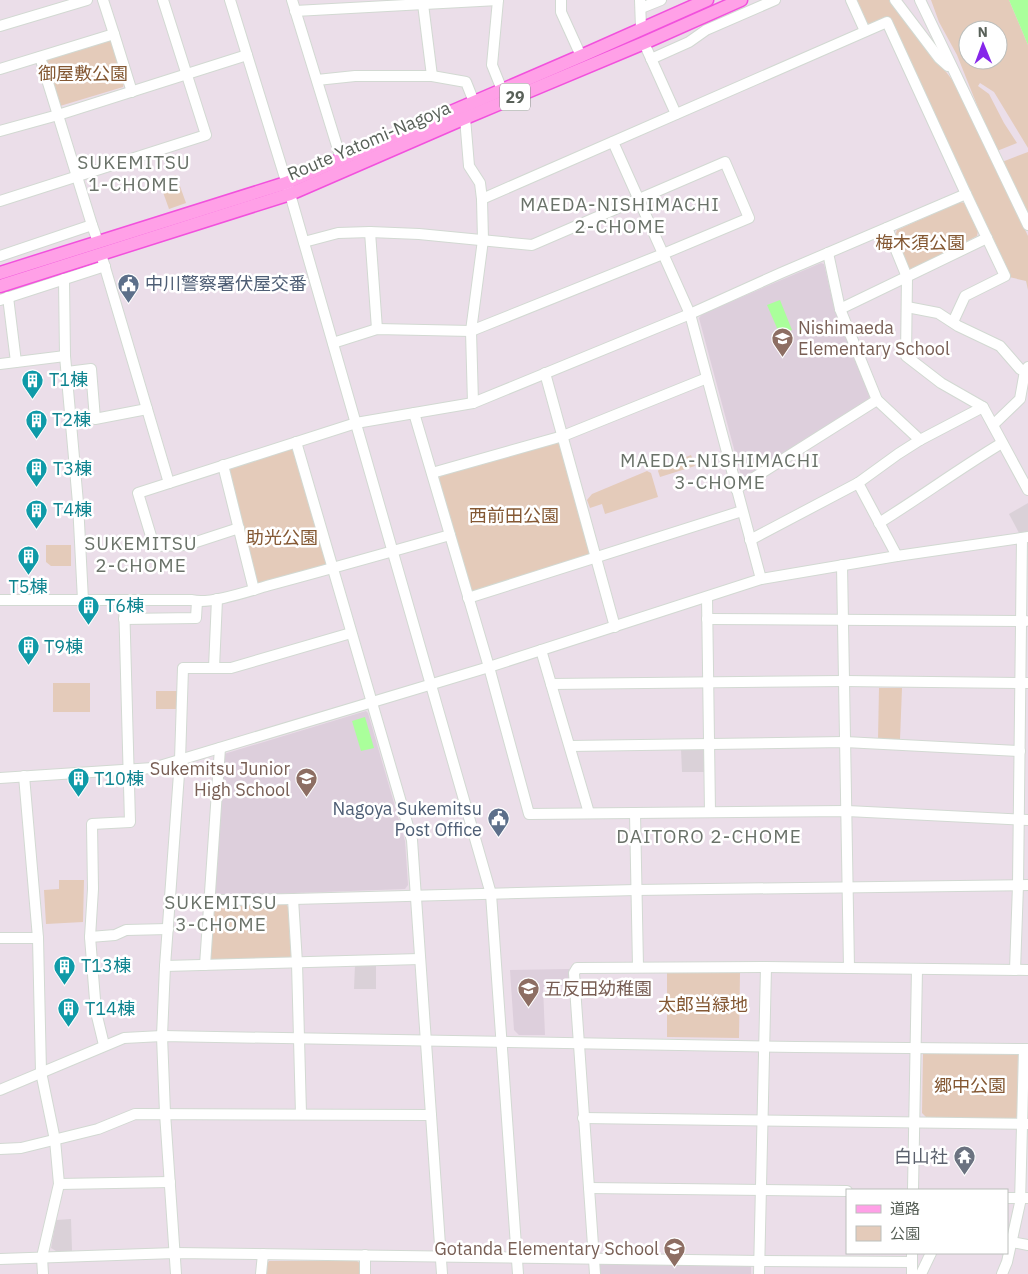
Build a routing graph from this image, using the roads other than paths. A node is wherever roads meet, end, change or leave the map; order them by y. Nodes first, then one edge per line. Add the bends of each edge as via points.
1 (87, 0) edge
2 (103, 0) edge
3 (163, 0) edge
4 (230, 0) edge
5 (292, 0) edge
6 (498, 0) edge
7 (561, 0) edge
8 (661, 0) edge
9 (707, 0) edge
10 (741, 0) edge
11 (776, 0) edge
12 (851, 0) edge
13 (895, 0) edge
14 (920, 0) edge
15 (67, 3) edge
16 (424, 4) junction
17 (640, 4) edge
18 (296, 11) junction
19 (0, 26) edge
20 (642, 28) junction
21 (866, 31) junction
22 (114, 34) junction
23 (644, 43) junction
24 (247, 56) junction
25 (581, 56) junction
26 (40, 57) junction
27 (651, 59) junction
28 (0, 70) edge
29 (953, 70) junction
30 (187, 75) junction
31 (432, 76) junction
32 (317, 80) junction
33 (502, 90) junction
34 (132, 92) junction
35 (474, 102) junction
36 (676, 114) junction
37 (58, 115) junction
38 (465, 118) junction
39 (0, 131) edge
40 (613, 142) junction
41 (341, 159) junction
42 (77, 176) junction
43 (288, 189) junction
44 (966, 194) junction
45 (482, 199) junction
46 (639, 199) junction
47 (0, 200) edge
48 (92, 225) junction
49 (1028, 226) edge
50 (887, 228) junction
51 (370, 232) junction
52 (987, 238) junction
53 (483, 240) junction
54 (304, 242) junction
55 (99, 248) junction
56 (828, 253) junction
57 (663, 254) junction
58 (0, 256) edge
59 (105, 266) junction
60 (0, 273) edge
61 (907, 277) junction
62 (64, 279) junction
63 (0, 286) edge
64 (4, 298) edge
65 (907, 307) junction
66 (840, 309) junction
67 (690, 314) junction
68 (953, 322) junction
69 (377, 330) junction
70 (471, 331) junction
71 (333, 343) junction
72 (66, 356) junction
73 (16, 362) junction
74 (0, 364) edge
75 (1027, 369) edge
76 (67, 372) junction
77 (545, 373) junction
78 (707, 378) junction
79 (877, 400) junction
80 (472, 403) junction
81 (982, 407) junction
82 (148, 409) junction
83 (414, 413) junction
84 (356, 423) junction
85 (993, 425) junction
86 (563, 436) junction
87 (920, 440) junction
88 (296, 442) junction
89 (1002, 443) junction
90 (223, 466) junction
91 (432, 474) junction
92 (169, 483) junction
93 (858, 483) junction
94 (736, 488) junction
95 (1028, 490) edge
96 (742, 510) junction
97 (879, 523) junction
98 (239, 528) junction
99 (450, 535) junction
100 (1025, 537) edge
101 (750, 540) junction
102 (392, 551) junction
103 (897, 556) junction
104 (596, 557) junction
105 (1025, 564) edge
106 (842, 565) junction
107 (332, 569) junction
108 (761, 580) junction
109 (254, 590) junction
110 (707, 597) junction
111 (468, 598) junction
112 (217, 599) junction
113 (0, 600) edge
114 (83, 600) junction
115 (124, 600) junction
116 (197, 601) junction
117 (124, 619) junction
118 (707, 619) junction
119 (843, 620) junction
120 (1024, 621) edge
121 (614, 626) junction
122 (351, 633) junction
123 (541, 650) junction
124 (488, 667) junction
125 (214, 668) junction
126 (844, 681) junction
127 (708, 683) junction
128 (1024, 683) edge
129 (431, 684) junction
130 (552, 684) junction
131 (371, 702) junction
132 (845, 742) junction
133 (708, 744) junction
134 (570, 746) junction
135 (220, 748) junction
136 (1020, 751) junction
137 (180, 760) junction
138 (129, 769) junction
139 (24, 776) junction
140 (0, 778) edge
141 (847, 811) junction
142 (710, 812) junction
143 (590, 813) junction
144 (635, 814) junction
145 (1023, 820) edge
146 (1023, 870) edge
147 (1023, 885) edge
148 (848, 887) junction
149 (636, 890) junction
150 (491, 894) junction
151 (416, 896) junction
152 (294, 899) junction
153 (170, 901) junction
154 (209, 901) junction
155 (1023, 902) edge
156 (168, 929) junction
157 (90, 937) junction
158 (0, 938) edge
159 (38, 938) junction
160 (420, 959) junction
161 (297, 963) junction
162 (205, 965) junction
163 (165, 966) junction
164 (638, 967) junction
165 (766, 967) junction
166 (849, 968) junction
167 (917, 969) junction
168 (1015, 970) junction
169 (1028, 970) edge
170 (162, 1036) junction
171 (299, 1038) junction
172 (426, 1040) junction
173 (502, 1042) junction
174 (578, 1043) junction
175 (104, 1046) junction
176 (765, 1047) junction
177 (916, 1049) junction
178 (1026, 1049) edge
179 (41, 1072) junction
180 (0, 1090) edge
181 (166, 1113) junction
182 (301, 1114) junction
183 (431, 1114) junction
184 (583, 1118) junction
185 (763, 1120) junction
186 (915, 1123) junction
187 (1025, 1124) edge
188 (55, 1140) junction
189 (0, 1149) edge
190 (170, 1182) junction
191 (59, 1184) junction
192 (589, 1188) junction
193 (914, 1189) edge
194 (761, 1190) junction
195 (846, 1191) edge
196 (1008, 1198) edge
197 (1024, 1198) edge
198 (1012, 1242) junction
199 (1028, 1245) edge
200 (175, 1253) junction
201 (262, 1254) junction
202 (930, 1254) edge
203 (365, 1255) junction
204 (440, 1256) junction
205 (42, 1257) junction
206 (517, 1258) junction
207 (594, 1258) junction
208 (0, 1259) edge
209 (760, 1261) junction
210 (915, 1268) edge
211 (43, 1274) edge
212 (176, 1274) edge
213 (262, 1274) edge
214 (364, 1274) edge
215 (442, 1274) edge
216 (518, 1274) edge
217 (595, 1274) edge
218 (759, 1274) edge
219 (1002, 1274) edge

1 - 15 street
2 - 22 street
3 - 30 street
4 - 24 street
5 - 18 street
6 - 16 street
6 - 33 street via 492,65
7 - 25 street via 561,12
8 - 17 street
9 - 20 main road, Route Yatomi-Nagoya / 29
10 - 23 main road, Route Yatomi-Nagoya / 29
11 - 27 street via 706,30 689,42
12 - 21 street
13 - 29 street via 939,58
14 - 29 street
15 - 19 street
16 - 18 street
16 - 31 street
17 - 20 street
18 - 32 street
20 - 25 main road, Route Yatomi-Nagoya / 29
21 - 36 street
21 - 44 street via 887,22
22 - 26 street
22 - 34 street
23 - 27 street
23 - 38 main road, Route Yatomi-Nagoya / 29
24 - 30 street
24 - 43 street
25 - 33 main road, Route Yatomi-Nagoya / 29
26 - 28 street
26 - 37 street
27 - 36 street
29 - 49 street
30 - 34 street
30 - 42 street via 206,135
31 - 32 street via 355,76
31 - 35 street via 466,82
32 - 41 street
33 - 35 main road, Route Yatomi-Nagoya / 29
34 - 37 street
35 - 41 main road, Route Yatomi-Nagoya / 29
36 - 40 street
37 - 39 street
37 - 42 street
38 - 43 main road, Route Yatomi-Nagoya / 29
38 - 45 street via 469,166 480,183
40 - 45 street
40 - 46 street
41 - 43 main road, Route Yatomi-Nagoya / 29
42 - 47 street
42 - 48 street
43 - 54 street
43 - 55 main road, Route Yatomi-Nagoya / 29
44 - 50 street
44 - 52 street
45 - 53 street
46 - 53 street via 532,245
46 - 57 street
46 - 57 street via 725,162 749,218
48 - 55 street
48 - 58 street
50 - 56 street
50 - 61 street
51 - 53 street
51 - 54 street via 338,233
51 - 69 street
52 - 61 street
52 - 68 street via 1005,276 965,296
53 - 70 street
54 - 71 street
55 - 59 street
55 - 60 main road, Route Yatomi-Nagoya / 29
55 - 63 main road, Route Yatomi-Nagoya / 29
56 - 66 street
56 - 67 street
57 - 67 street
57 - 70 street
59 - 62 street
59 - 82 street
61 - 65 street
61 - 66 street
62 - 64 street
62 - 72 street
64 - 73 street
65 - 68 street via 938,313
65 - 81 street via 906,356 941,383
66 - 79 street
67 - 77 street
67 - 78 street
68 - 75 street via 1000,346 1020,370
69 - 70 street
69 - 71 street
70 - 80 street
71 - 84 street
72 - 73 street
72 - 76 street
73 - 74 street
75 - 85 street via 1020,399
76 - 82 street via 91,369 95,419
76 - 114 street
77 - 80 street
77 - 86 street
78 - 86 street
78 - 94 street
79 - 87 street
79 - 94 street
80 - 83 street
81 - 85 street
81 - 87 street
82 - 92 street
83 - 84 street
83 - 91 street
84 - 88 street
84 - 102 street
85 - 89 street
86 - 91 street
86 - 104 street
87 - 93 street
88 - 90 street
88 - 107 street
89 - 95 street
89 - 97 street
90 - 92 street
90 - 98 street
91 - 99 street
92 - 98 street via 138,493 154,546 187,545
93 - 97 street
93 - 101 street
94 - 96 street
96 - 101 street
96 - 104 street
97 - 103 street
98 - 109 street
99 - 102 street
99 - 111 street
100 - 103 street
100 - 105 street
101 - 108 street
102 - 107 street
102 - 129 street
103 - 106 street
104 - 111 street
104 - 121 street
105 - 120 street
106 - 108 street
106 - 119 street
107 - 109 street
107 - 122 street
108 - 110 street
109 - 112 street
110 - 118 street
110 - 121 street
111 - 124 street
112 - 116 street
112 - 125 street
113 - 114 street
114 - 115 street
115 - 116 street
115 - 117 street
116 - 117 street via 196,618
117 - 138 street
118 - 119 street
118 - 127 street
119 - 120 street
119 - 126 street
120 - 128 street
121 - 123 street
122 - 125 street via 231,668
122 - 131 street
123 - 124 street
123 - 130 street
124 - 129 street
124 - 143 street via 529,814
125 - 137 street via 183,668
126 - 127 street
126 - 128 street
126 - 132 street
127 - 130 street
127 - 133 street
128 - 136 street
129 - 131 street
129 - 150 street
130 - 134 street
131 - 135 street
131 - 151 street via 412,840
132 - 133 street
132 - 136 street
132 - 141 street
133 - 134 street
133 - 142 street
134 - 143 street
135 - 137 street
135 - 154 street
136 - 145 street
137 - 138 street via 152,768
137 - 153 street
138 - 139 street
138 - 157 street via 130,822 92,824
139 - 140 street
139 - 159 street
141 - 142 street
141 - 145 street
141 - 148 street
142 - 144 street
143 - 144 street
144 - 149 street
145 - 146 street
146 - 147 street
147 - 148 street
147 - 155 street
148 - 149 street
148 - 166 street
149 - 150 street
149 - 164 street
150 - 151 street
150 - 173 street
151 - 152 street
151 - 160 street
152 - 154 street
152 - 161 street
153 - 154 street
153 - 156 street
154 - 162 street
155 - 168 street
156 - 157 street via 126,930 114,935
156 - 163 street
157 - 175 street via 96,1012
158 - 159 street
159 - 179 street
160 - 161 street
160 - 172 street
161 - 162 street
161 - 171 street
162 - 163 street
163 - 170 street
164 - 165 street
164 - 174 street via 577,968 574,973
165 - 166 street
165 - 176 street
166 - 167 street
167 - 168 street
167 - 177 street
168 - 169 street
170 - 171 street
170 - 175 street via 124,1038
170 - 181 street
171 - 172 street
171 - 182 street
172 - 173 street
172 - 183 street
173 - 174 street
173 - 206 street
174 - 176 street
174 - 184 street
175 - 179 street
176 - 177 street
176 - 185 street
177 - 178 street
177 - 186 street
178 - 187 street
179 - 180 street
179 - 188 street
181 - 182 street
181 - 188 street via 134,1114 98,1129
181 - 190 street
182 - 183 street
183 - 204 street
184 - 185 street
184 - 192 street
185 - 186 street
185 - 194 street
186 - 187 street
186 - 193 street
187 - 197 street
188 - 189 street
188 - 191 street
190 - 191 street
190 - 200 street
191 - 205 street
192 - 194 street
192 - 207 street
194 - 195 street
194 - 209 street
196 - 197 street
197 - 198 street via 1020,1203
198 - 199 street
198 - 219 street
200 - 201 street
200 - 205 street
200 - 212 street
201 - 203 street
201 - 213 street
202 - 210 street
203 - 204 street
203 - 214 street
204 - 206 street
204 - 215 street
205 - 208 street
205 - 211 street
206 - 207 street
206 - 216 street
207 - 209 street
207 - 217 street
209 - 210 street
209 - 218 street

